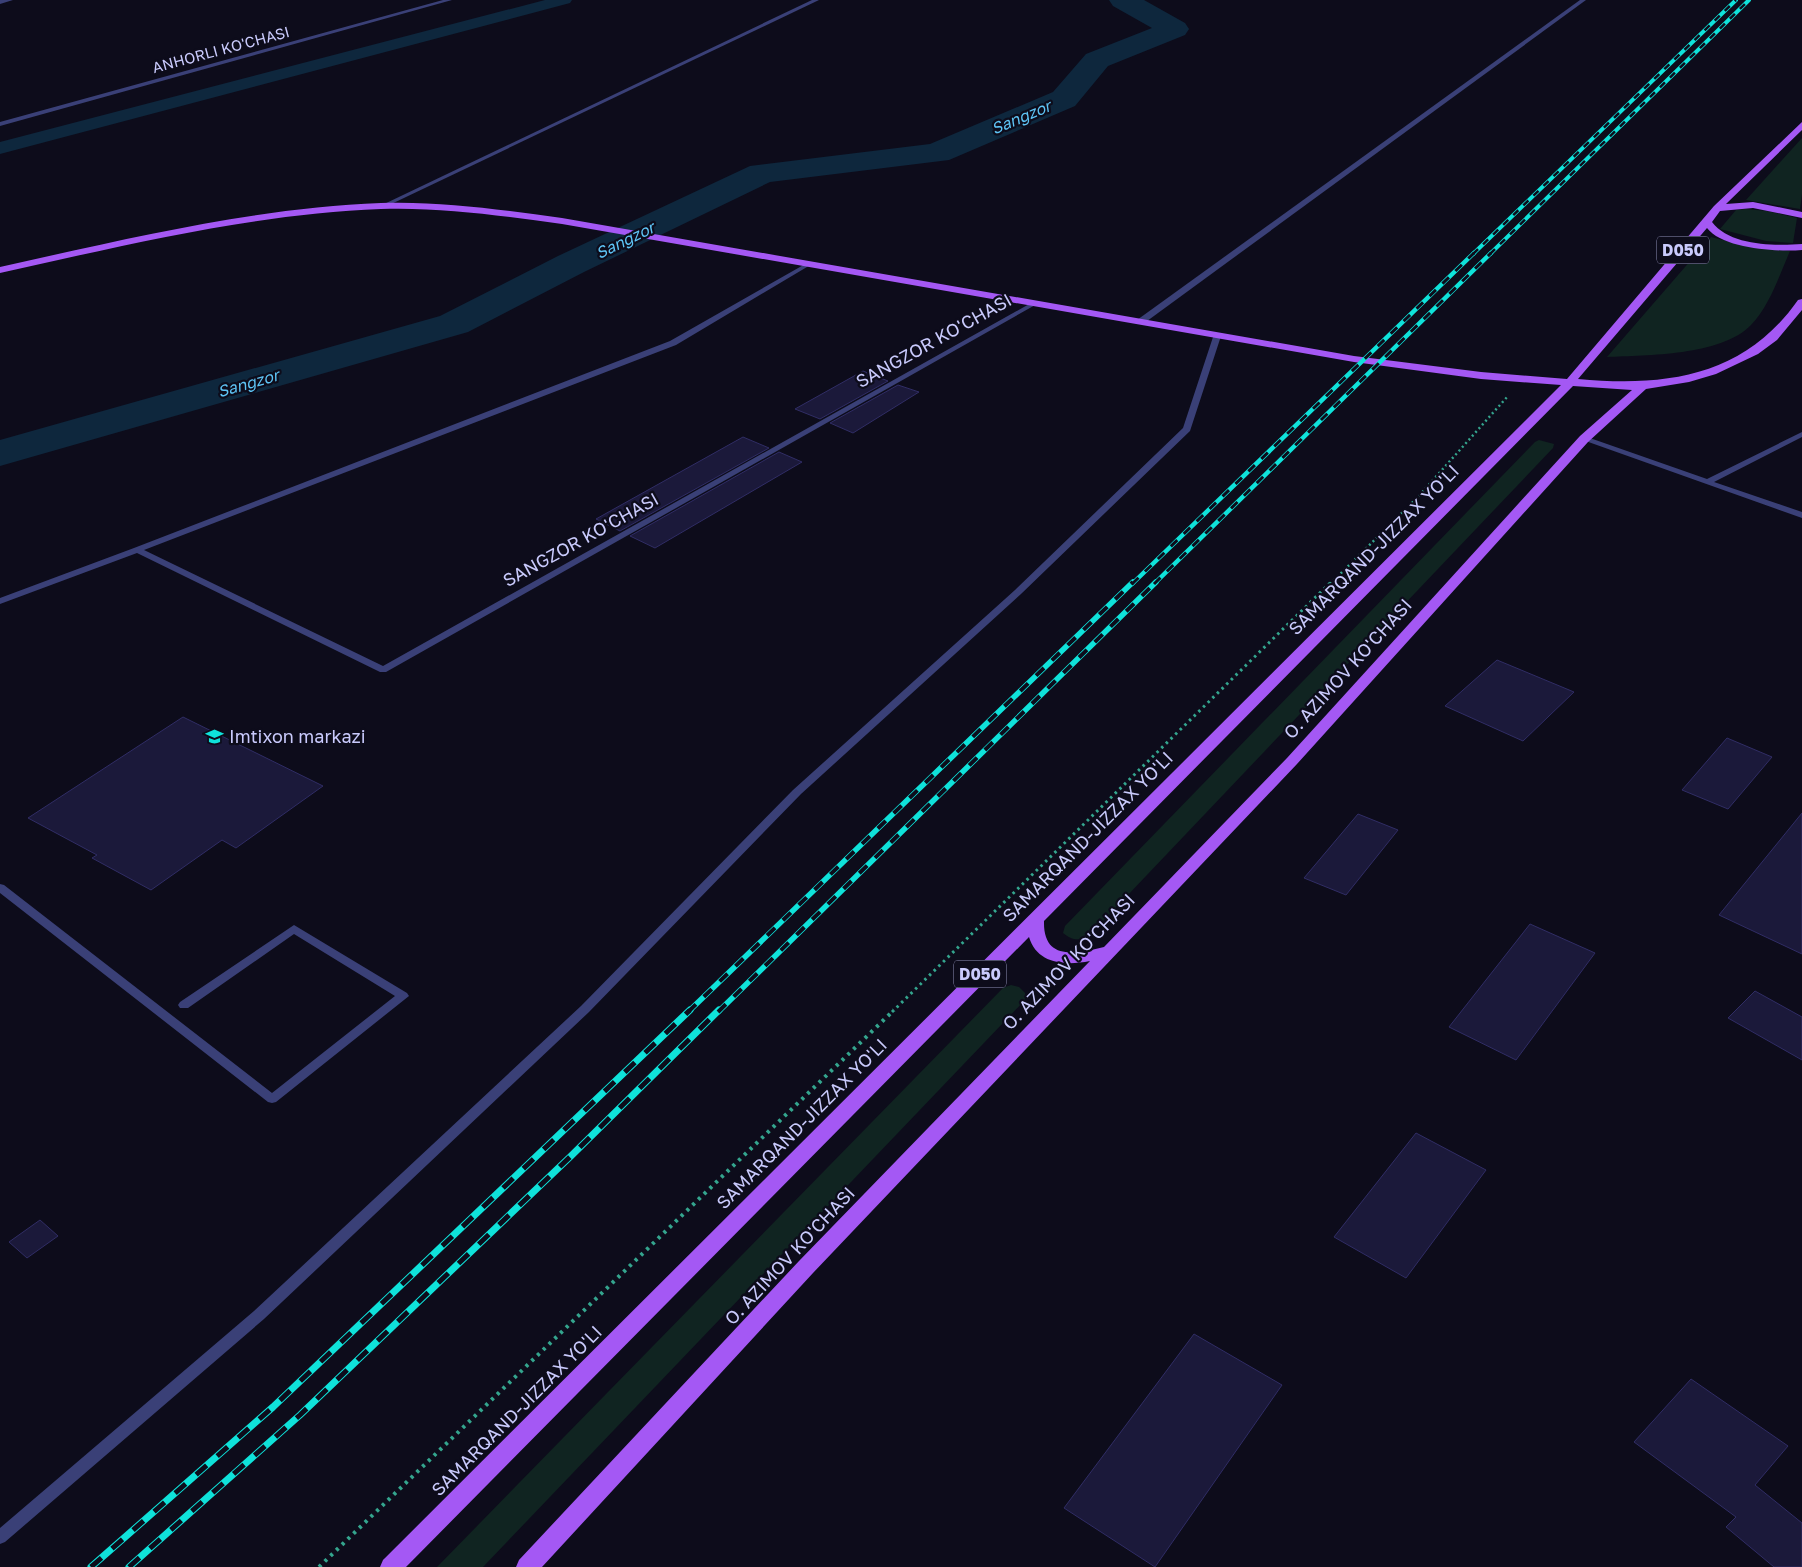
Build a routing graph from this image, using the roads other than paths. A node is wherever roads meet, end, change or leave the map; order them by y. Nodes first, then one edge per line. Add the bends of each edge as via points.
1 (10, 0) edge
2 (449, 0) edge
3 (816, 0) edge
4 (1583, 0) edge
5 (0, 2) edge
6 (0, 124) edge
7 (1802, 125) edge
8 (383, 206) junction
9 (1717, 208) junction
10 (1802, 215) edge
11 (1708, 222) junction
12 (1802, 247) edge
13 (809, 264) junction
14 (0, 270) edge
15 (1802, 302) edge
16 (1033, 304) junction
17 (1140, 322) junction
18 (1217, 336) junction
19 (1570, 382) junction
20 (1642, 387) junction
21 (1802, 434) edge
22 (1584, 439) junction
23 (1707, 482) junction
24 (1802, 516) edge
25 (137, 550) junction
26 (0, 601) edge
27 (0, 888) edge
28 (1036, 917) junction
29 (1106, 952) junction
30 (184, 1005) dead end
31 (0, 1537) edge
32 (390, 1567) edge
33 (527, 1567) edge

1 - 5 street
2 - 6 street, ANHORLI KO'CHASI
3 - 8 street
4 - 17 street
7 - 9 main road, SAMARQAND-JIZZAX YO'LI / D050
8 - 13 main road via 491,211
8 - 14 main road via 238,221
9 - 10 main road via 1753,205
9 - 11 main road, SAMARQAND-JIZZAX YO'LI / D050
11 - 12 main road via 1717,233 1748,243
11 - 19 main road, SAMARQAND-JIZZAX YO'LI / D050
13 - 16 main road
13 - 25 street via 673,343
15 - 20 main road via 1788,323 1759,350 1692,377
16 - 17 main road
16 - 25 street, SANGZOR KO'CHASI via 383,670
17 - 18 main road
18 - 19 main road via 1378,364 1520,380
18 - 31 street via 1187,429 1018,592 797,792 585,1009 259,1315
19 - 20 main road
19 - 28 main road, SAMARQAND-JIZZAX YO'LI / D050
20 - 22 main road, O. AZIMOV KO'CHASI
21 - 23 street
22 - 23 street
22 - 29 main road, O. AZIMOV KO'CHASI via 1292,761
23 - 24 street
25 - 26 street
27 - 30 street via 272,1099 403,996 294,929
28 - 29 main road via 1034,933 1037,943 1051,955 1076,959
28 - 32 main road, SAMARQAND-JIZZAX YO'LI / D050
29 - 33 main road, O. AZIMOV KO'CHASI via 806,1267

